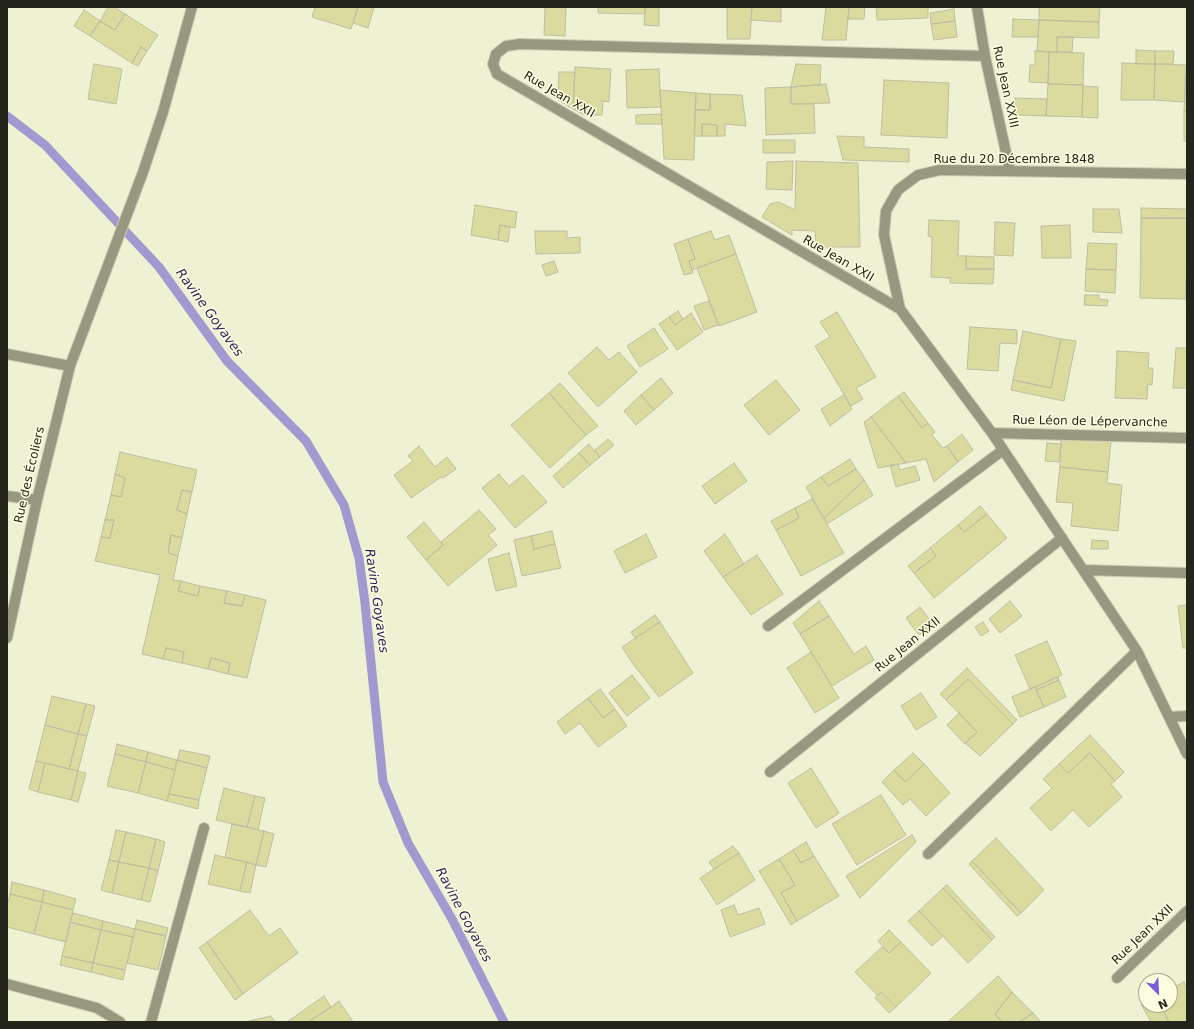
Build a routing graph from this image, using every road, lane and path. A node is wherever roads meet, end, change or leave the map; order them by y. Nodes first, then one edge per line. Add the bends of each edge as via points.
1 (192, 7) edge
2 (977, 7) edge
3 (985, 56) junction
4 (1010, 171) junction
5 (1187, 174) edge
6 (900, 309) junction
7 (7, 354) edge
8 (70, 366) junction
9 (992, 433) junction
10 (1187, 438) edge
11 (1003, 450) junction
12 (7, 496) edge
13 (37, 500) junction
14 (1062, 538) junction
15 (1084, 570) junction
16 (1187, 573) edge
17 (768, 626) dead end
18 (7, 638) edge
19 (1136, 650) junction
20 (1187, 716) edge
21 (1169, 717) junction
22 (1187, 754) edge
23 (770, 772) dead end
24 (204, 828) dead end
25 (928, 854) dead end
26 (1187, 911) edge
27 (1117, 978) dead end
28 (7, 984) edge
29 (120, 1022) edge
30 (151, 1022) edge

1 - 8 street, Rue des Écoliers via 165,105 143,172
2 - 3 street, Rue Jean XXIII
3 - 4 street, Rue Jean XXIII
3 - 6 street, Rue Jean XXII via 520,44 506,46 496,54 493,64 497,74
4 - 5 street, Rue du 20 Décembre 1848
4 - 6 street, Rue du 20 Décembre 1848 via 940,170 918,175 898,190 886,210 884,235
6 - 9 street, Rue Jean XXII
7 - 8 street
8 - 13 street, Rue des Écoliers
9 - 10 street, Rue Léon de Lépervanche
9 - 11 street, Rue Jean XXII
11 - 14 street, Rue Jean XXII
11 - 17 street
12 - 13 street
13 - 18 street, Rue des Écoliers
14 - 15 street, Rue Jean XXII
14 - 23 street, Rue Jean XXII
15 - 16 street
15 - 19 street, Rue Jean XXII
19 - 21 street, Rue Jean XXII
19 - 25 street
20 - 21 street
21 - 22 street, Rue Jean XXII
24 - 30 street
26 - 27 street, Rue Jean XXII
28 - 29 street via 98,1008

